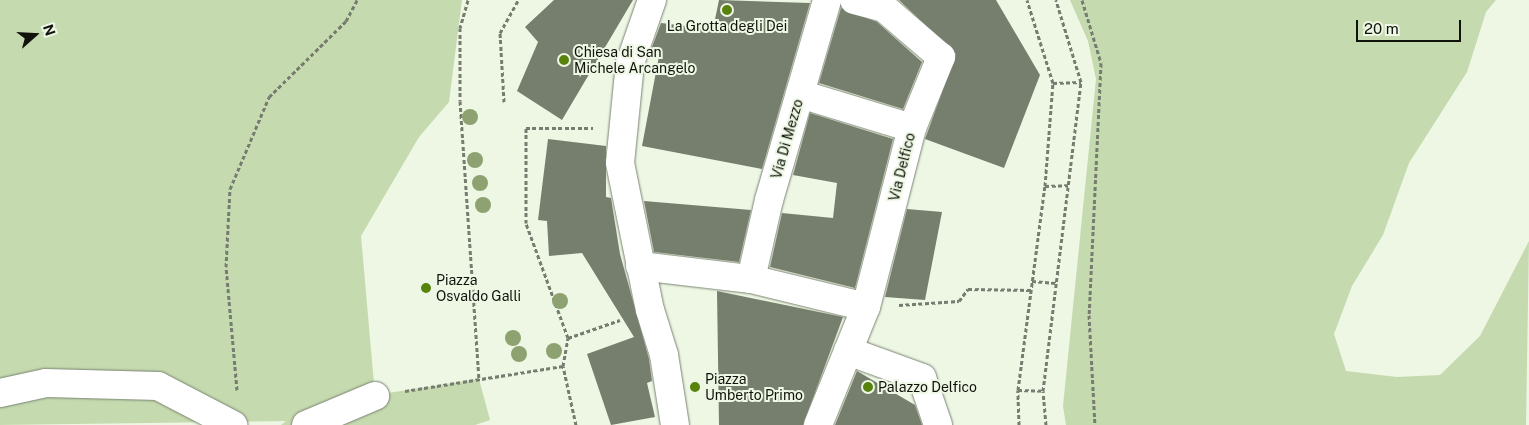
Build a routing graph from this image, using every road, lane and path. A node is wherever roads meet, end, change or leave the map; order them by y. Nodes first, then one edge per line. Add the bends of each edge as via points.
1 (356, 0) edge
2 (468, 0) edge
3 (518, 0) edge
4 (652, 0) edge
5 (827, 0) edge
6 (854, 0) edge
7 (1027, 0) edge
8 (1056, 0) edge
9 (1082, 0) edge
10 (1081, 82) junction
11 (1053, 83) junction
12 (800, 94) junction
13 (504, 102) dead end
14 (624, 128) junction
15 (912, 128) junction
16 (1068, 185) junction
17 (1045, 186) junction
18 (640, 266) junction
19 (752, 279) junction
20 (1032, 281) junction
21 (1056, 282) junction
22 (1031, 290) junction
23 (866, 307) junction
24 (650, 310) junction
25 (568, 338) junction
26 (848, 351) junction
27 (563, 366) junction
28 (479, 379) junction
29 (1018, 390) junction
30 (1044, 391) junction
31 (0, 393) edge
32 (375, 396) joint
33 (238, 398) dead end
34 (233, 425) edge
35 (306, 425) edge
36 (576, 425) edge
37 (675, 425) edge
38 (818, 425) edge
39 (938, 425) edge
40 (1019, 425) edge
41 (1046, 425) edge
42 (1095, 425) edge

1 - 33 path via 346,20 269,97 230,189 226,267 230,345
2 - 28 path via 460,28 460,101
3 - 13 path via 500,33
4 - 14 street via 630,63
5 - 12 street, Via Di Mezzo
6 - 15 street, Via Delfico via 884,8 941,58
7 - 11 path
8 - 10 path
9 - 42 path via 1101,63 1089,314
10 - 11 path
10 - 16 path
11 - 17 path
12 - 15 street
12 - 19 street, Via Di Mezzo
14 - 18 street via 620,163
14 - 25 path via 526,128 526,223
15 - 23 street, Via Delfico
16 - 17 path
16 - 21 path
17 - 20 path
18 - 19 street
18 - 24 street
19 - 23 street
20 - 21 path
20 - 22 path
21 - 30 path
22 - 23 path via 968,289 959,301
22 - 29 path
23 - 26 street, Via Delfico
24 - 25 path
24 - 37 street via 664,355
25 - 27 path
26 - 38 street, Via Delfico
26 - 39 street via 922,378
27 - 28 path
27 - 36 path
28 - 32 path
29 - 30 path
29 - 40 path
30 - 41 path
31 - 34 street via 46,383 158,386
32 - 35 street

